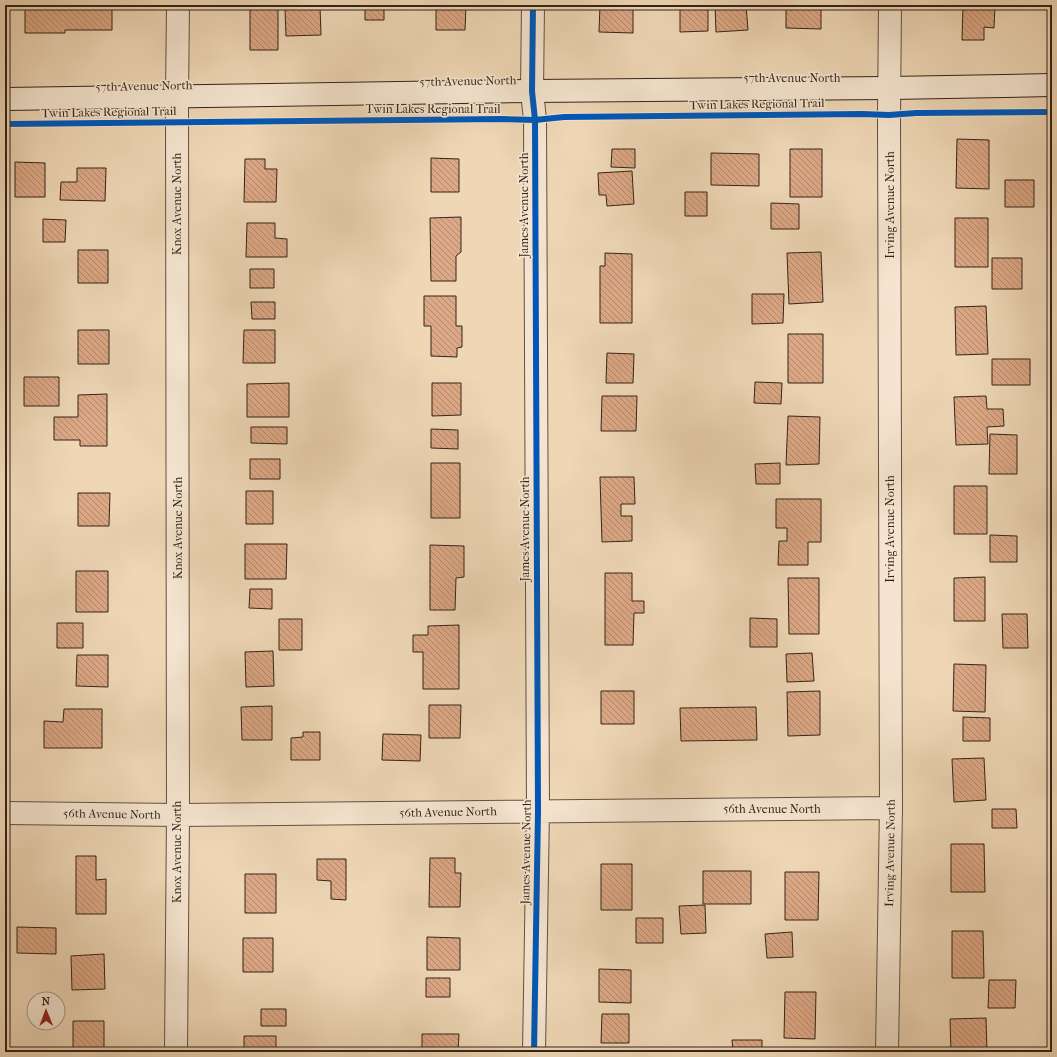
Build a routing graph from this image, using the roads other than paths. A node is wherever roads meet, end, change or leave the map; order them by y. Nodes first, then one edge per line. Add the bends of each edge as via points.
1 (178, 5) edge
2 (533, 5) edge
3 (890, 5) edge
4 (1052, 86) edge
5 (890, 88) junction
6 (532, 91) junction
7 (177, 97) junction
8 (5, 99) edge
9 (891, 808) junction
10 (538, 811) junction
11 (5, 813) edge
12 (178, 815) junction
13 (176, 1052) edge
14 (534, 1052) edge
15 (887, 1052) edge

1 - 7 street, Knox Avenue North
2 - 6 street, James Avenue North
3 - 5 street, Irving Avenue North
4 - 5 street, 57th Avenue North
5 - 6 street, 57th Avenue North
5 - 9 street, Irving Avenue North
6 - 7 street, 57th Avenue North
6 - 10 street, James Avenue North via 535,120
7 - 8 street, 57th Avenue North
7 - 12 street, Knox Avenue North
9 - 10 street, 56th Avenue North
9 - 15 street, Irving Avenue North
10 - 12 street, 56th Avenue North
10 - 14 street, James Avenue North
11 - 12 street, 56th Avenue North
12 - 13 street, Knox Avenue North

